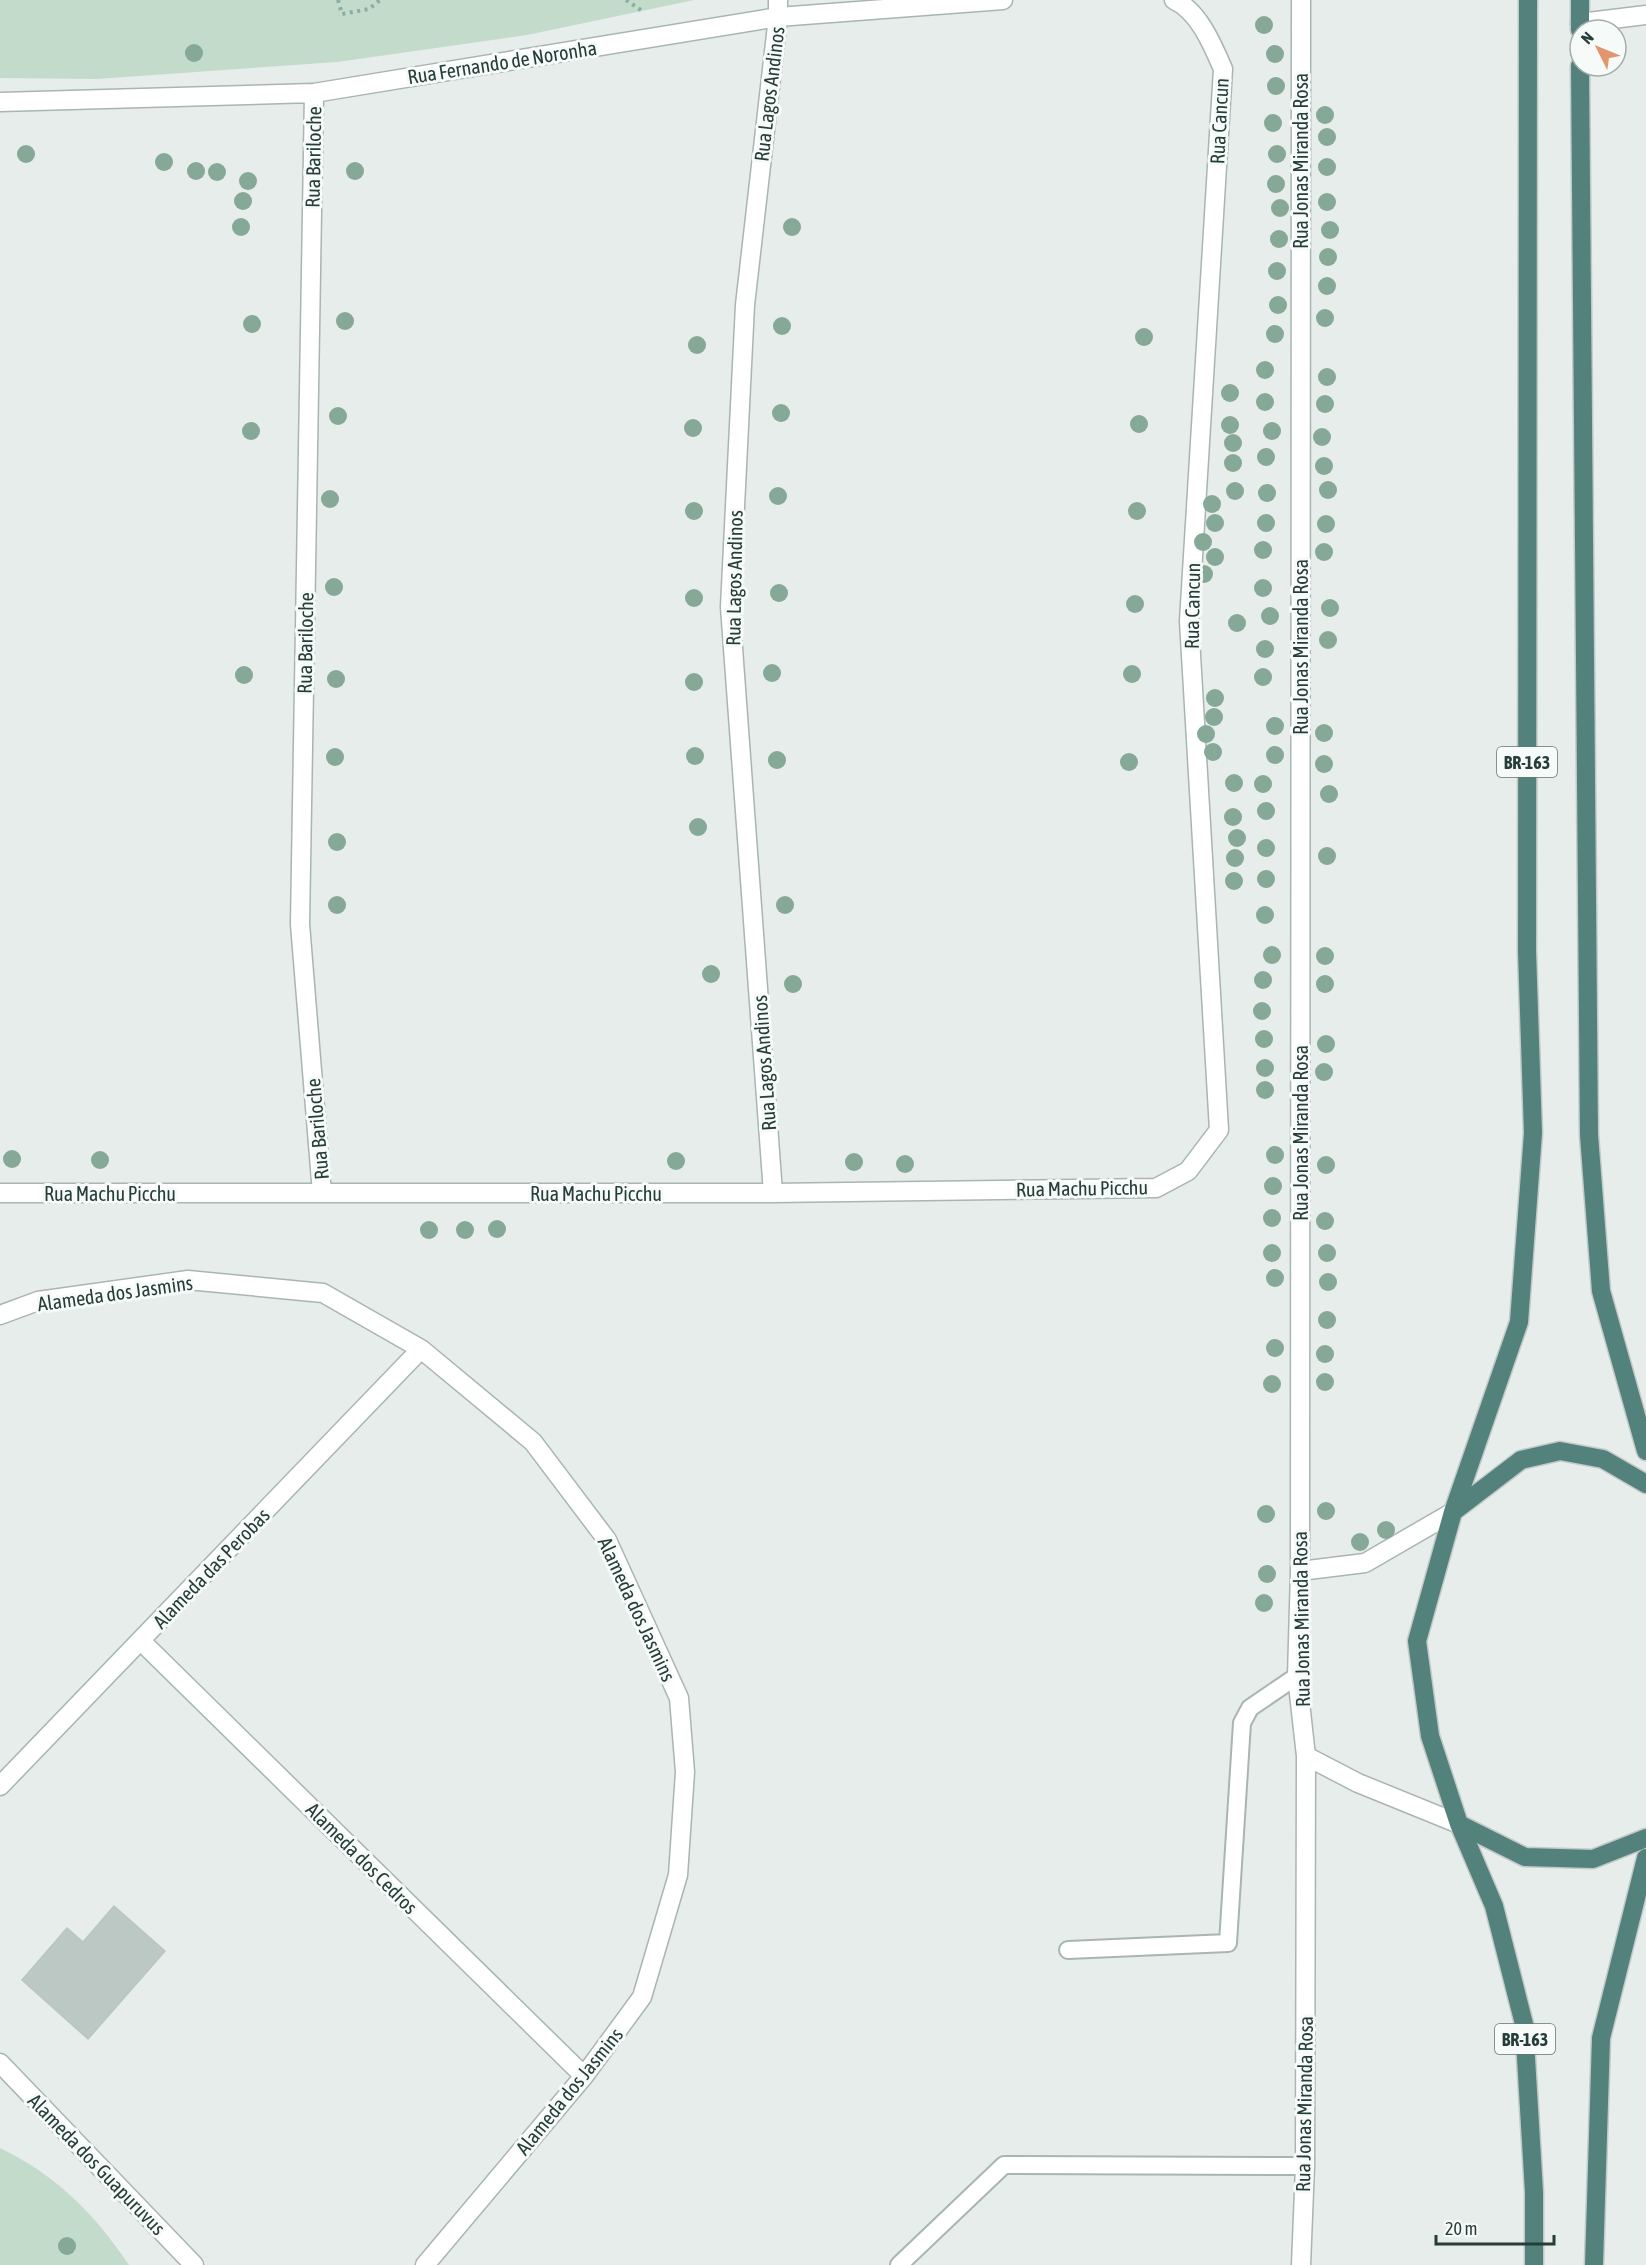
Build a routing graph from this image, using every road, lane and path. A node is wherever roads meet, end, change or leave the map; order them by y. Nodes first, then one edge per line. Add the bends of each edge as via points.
1 (338, 0) edge
2 (380, 0) edge
3 (1003, 0) edge
4 (1174, 0) edge
5 (1301, 0) edge
6 (1528, 0) edge
7 (1580, 0) edge
8 (778, 8) edge
9 (1646, 15) edge
10 (1580, 18) edge
11 (1628, 18) edge
12 (1580, 78) edge
13 (314, 93) junction
14 (0, 102) edge
15 (1188, 1171) joint
16 (0, 1193) edge
17 (322, 1193) junction
18 (773, 1193) junction
19 (0, 1315) edge
20 (421, 1349) junction
21 (1646, 1450) edge
22 (1646, 1484) edge
23 (1454, 1512) junction
24 (1300, 1571) junction
25 (141, 1641) junction
26 (1297, 1676) junction
27 (1306, 1756) junction
28 (0, 1786) edge
29 (1459, 1824) junction
30 (1646, 1838) edge
31 (1646, 1858) edge
32 (1068, 1950) dead end
33 (0, 2063) edge
34 (584, 2076) junction
35 (0, 2083) edge
36 (22, 2086) junction
37 (1305, 2166) junction
38 (194, 2265) edge
39 (425, 2265) edge
40 (899, 2265) edge
41 (1301, 2265) edge
42 (1534, 2265) edge
43 (1594, 2265) edge

1 - 2 path via 342,14 369,9
3 - 8 street, Rua Fernando de Noronha
4 - 15 street, Rua Cancun via 1208,33 1223,69 1189,621 1219,1130
5 - 24 street, Rua Jonas Miranda Rosa
6 - 23 highway, BR-163 via 1527,951 1533,1133 1519,1322
7 - 10 highway
8 - 13 street, Rua Fernando de Noronha
8 - 18 street, Rua Lagos Andinos via 745,305 730,607
9 - 11 street
12 - 21 highway, BR-163 via 1589,1135 1601,1291
13 - 14 street, Rua Fernando de Noronha
13 - 17 street, Rua Bariloche via 300,924
15 - 18 street, Rua Machu Picchu via 1156,1188
16 - 17 street, Rua Machu Picchu
17 - 18 street, Rua Machu Picchu
19 - 20 street, Alameda dos Jasmins via 38,1301 188,1280 322,1293
20 - 25 street, Alameda das Perobas
20 - 34 street, Alameda dos Jasmins via 533,1442 607,1540 679,1698 685,1772 678,1875 642,1997
22 - 23 highway via 1603,1459 1560,1451 1521,1460
23 - 24 street via 1365,1563
23 - 29 highway via 1417,1641 1431,1736
24 - 26 street, Rua Jonas Miranda Rosa
25 - 28 street, Alameda das Perobas
25 - 34 street, Alameda dos Cedros
26 - 27 street, Rua Jonas Miranda Rosa
26 - 32 lane via 1250,1708 1242,1723 1228,1943
27 - 29 street via 1358,1783
27 - 37 street, Rua Jonas Miranda Rosa
29 - 30 highway via 1525,1857 1593,1859
29 - 42 highway, BR-163 via 1494,1906 1524,2024 1534,2192
31 - 43 highway via 1601,2038
33 - 36 street, Alameda dos Guapuruvus
34 - 39 street, Alameda dos Jasmins
35 - 36 street
36 - 38 street, Alameda dos Guapuruvus
37 - 40 lane via 1004,2165
37 - 41 street, Rua Jonas Miranda Rosa

